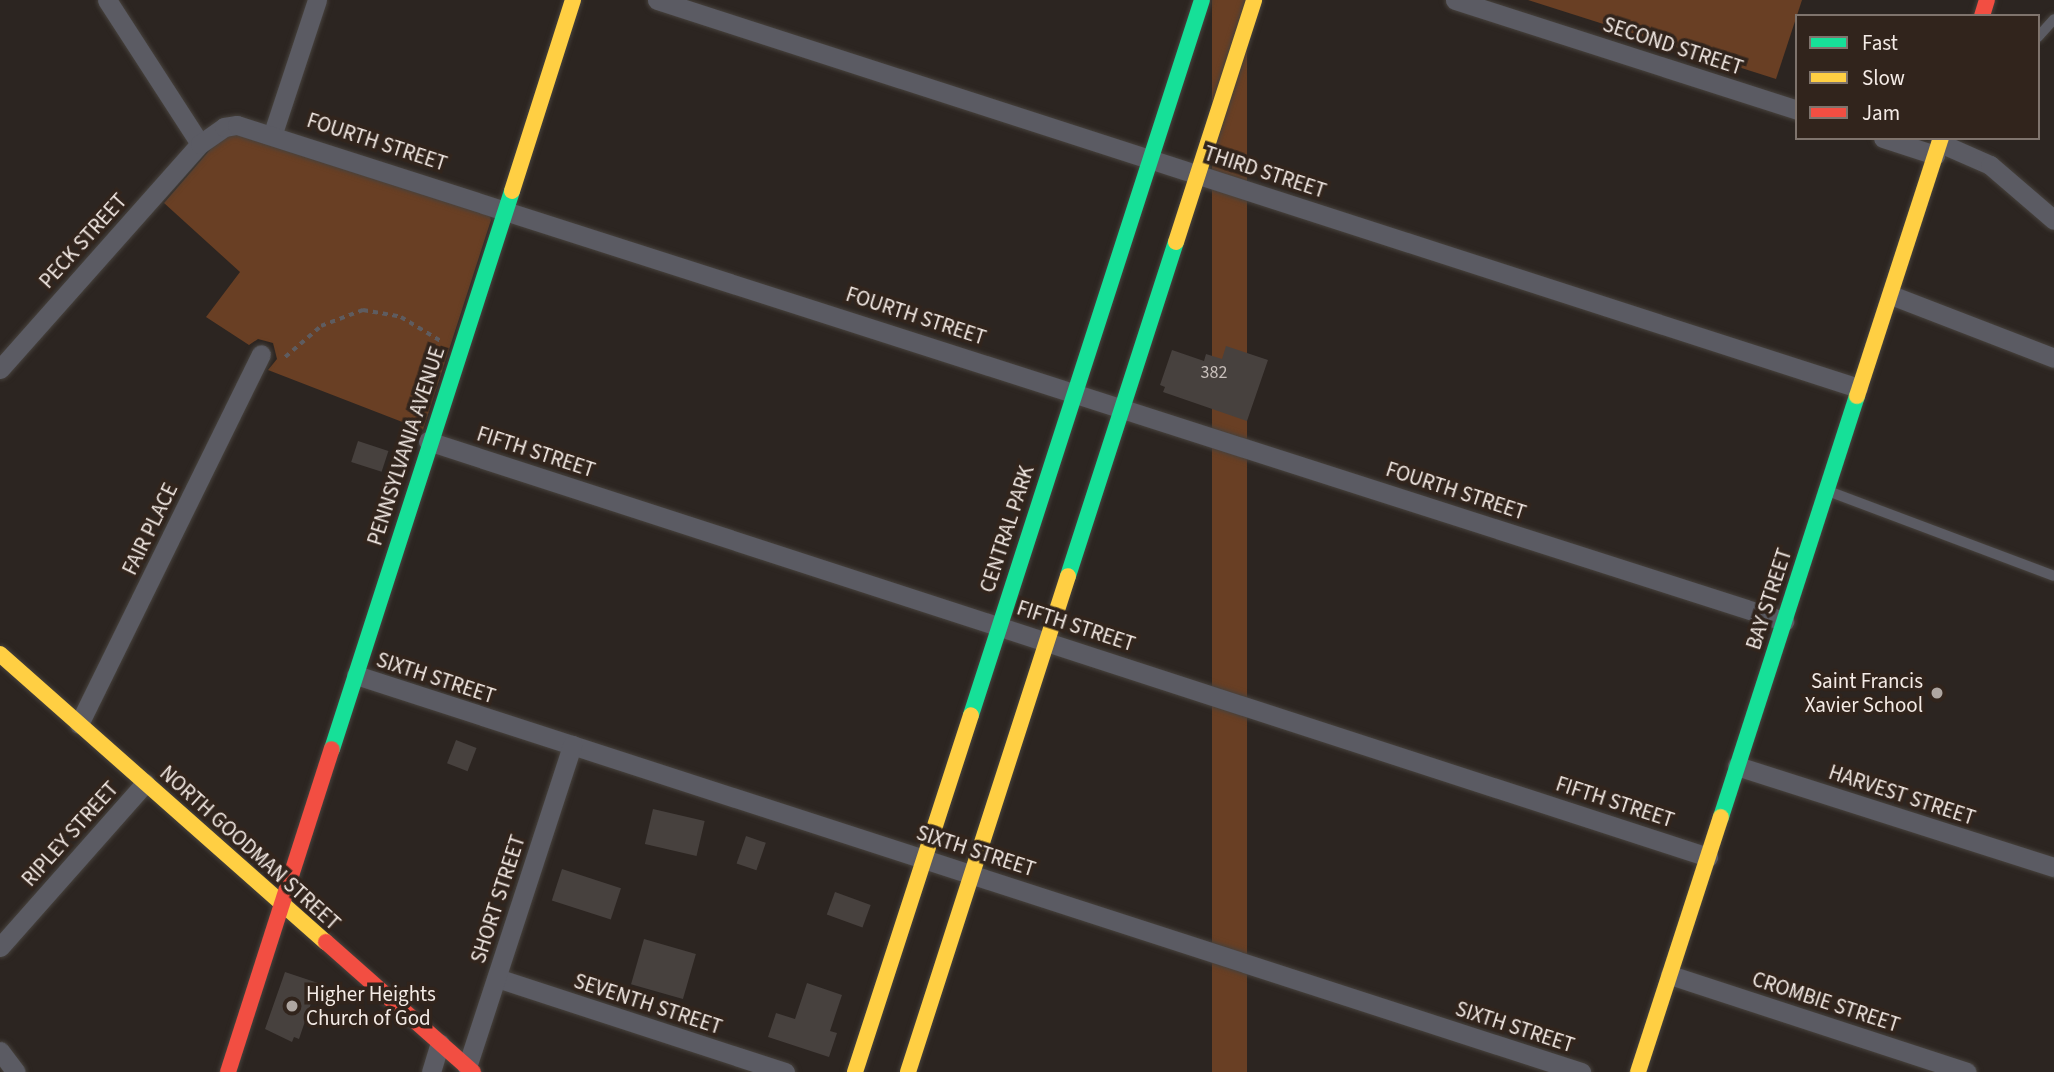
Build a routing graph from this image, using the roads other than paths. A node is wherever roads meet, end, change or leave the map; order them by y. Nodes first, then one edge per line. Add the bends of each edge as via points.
1 (107, 0) edge
2 (317, 0) edge
3 (573, 0) edge
4 (657, 0) edge
5 (1202, 0) edge
6 (1254, 0) edge
7 (1455, 0) edge
8 (2054, 19) edge
9 (2040, 35) edge
10 (1795, 109) edge
11 (273, 133) junction
12 (1897, 140) edge
13 (200, 144) junction
14 (1939, 146) edge
15 (1150, 158) junction
16 (1198, 174) junction
17 (506, 207) junction
18 (2054, 220) edge
19 (1891, 295) junction
20 (261, 354) dead end
21 (2054, 358) edge
22 (0, 369) edge
23 (1858, 387) junction
24 (1073, 391) junction
25 (1126, 408) junction
26 (428, 441) junction
27 (1826, 490) junction
28 (2054, 576) edge
29 (1784, 621) junction
30 (999, 625) junction
31 (1049, 642) junction
32 (0, 654) edge
33 (356, 675) junction
34 (79, 724) junction
35 (572, 746) junction
36 (1737, 766) junction
37 (145, 783) junction
38 (1708, 857) junction
39 (924, 858) junction
40 (2054, 867) edge
41 (971, 874) junction
42 (282, 906) junction
43 (0, 947) edge
44 (1670, 975) junction
45 (496, 978) junction
46 (440, 1044) junction
47 (0, 1051) edge
48 (470, 1070) edge
49 (16, 1072) edge
50 (228, 1072) edge
51 (430, 1072) edge
52 (785, 1072) edge
53 (855, 1072) edge
54 (908, 1072) edge
55 (1581, 1072) edge
56 (1638, 1072) edge
57 (1967, 1072) edge

1 - 13 street
2 - 11 street
3 - 17 main road, PENNSYLVANIA AVENUE
4 - 15 street, THIRD STREET
5 - 15 main road, CENTRAL PARK
6 - 16 main road
7 - 10 street, SECOND STREET
8 - 9 lane
11 - 13 street, FOURTH STREET via 237,125 224,127
11 - 17 street, FOURTH STREET
12 - 14 street
13 - 22 street, PECK STREET
14 - 18 street via 1990,165
14 - 19 main road, BAY STREET
15 - 16 street, THIRD STREET
15 - 24 main road, CENTRAL PARK
16 - 23 street, THIRD STREET
16 - 25 main road
17 - 24 street, FOURTH STREET
17 - 26 main road, PENNSYLVANIA AVENUE
19 - 21 street
19 - 23 main road, BAY STREET
20 - 34 street, FAIR PLACE
23 - 27 main road, BAY STREET
24 - 25 street, FOURTH STREET
24 - 30 main road, CENTRAL PARK
25 - 29 street, FOURTH STREET
25 - 31 main road
26 - 30 street, FIFTH STREET
26 - 33 main road, PENNSYLVANIA AVENUE
27 - 28 lane
27 - 29 main road, BAY STREET
29 - 36 main road, BAY STREET
30 - 31 street, FIFTH STREET
30 - 39 main road, CENTRAL PARK
31 - 38 street, FIFTH STREET
31 - 41 main road
32 - 34 main road, NORTH GOODMAN STREET
33 - 35 street, SIXTH STREET
33 - 42 main road, PENNSYLVANIA AVENUE
34 - 37 main road, NORTH GOODMAN STREET
35 - 39 street, SIXTH STREET
35 - 45 street, SHORT STREET
36 - 38 main road, BAY STREET
36 - 40 street, HARVEST STREET
37 - 42 main road, NORTH GOODMAN STREET
37 - 43 street, RIPLEY STREET
38 - 44 main road, BAY STREET
39 - 41 street, SIXTH STREET
39 - 53 main road, CENTRAL PARK
41 - 54 main road
41 - 55 street, SIXTH STREET
42 - 46 main road, NORTH GOODMAN STREET
42 - 50 main road, PENNSYLVANIA AVENUE
44 - 56 main road, BAY STREET
44 - 57 street, CROMBIE STREET
45 - 48 street, SHORT STREET
45 - 52 street, SEVENTH STREET
46 - 48 main road, NORTH GOODMAN STREET
46 - 51 street
47 - 49 street

